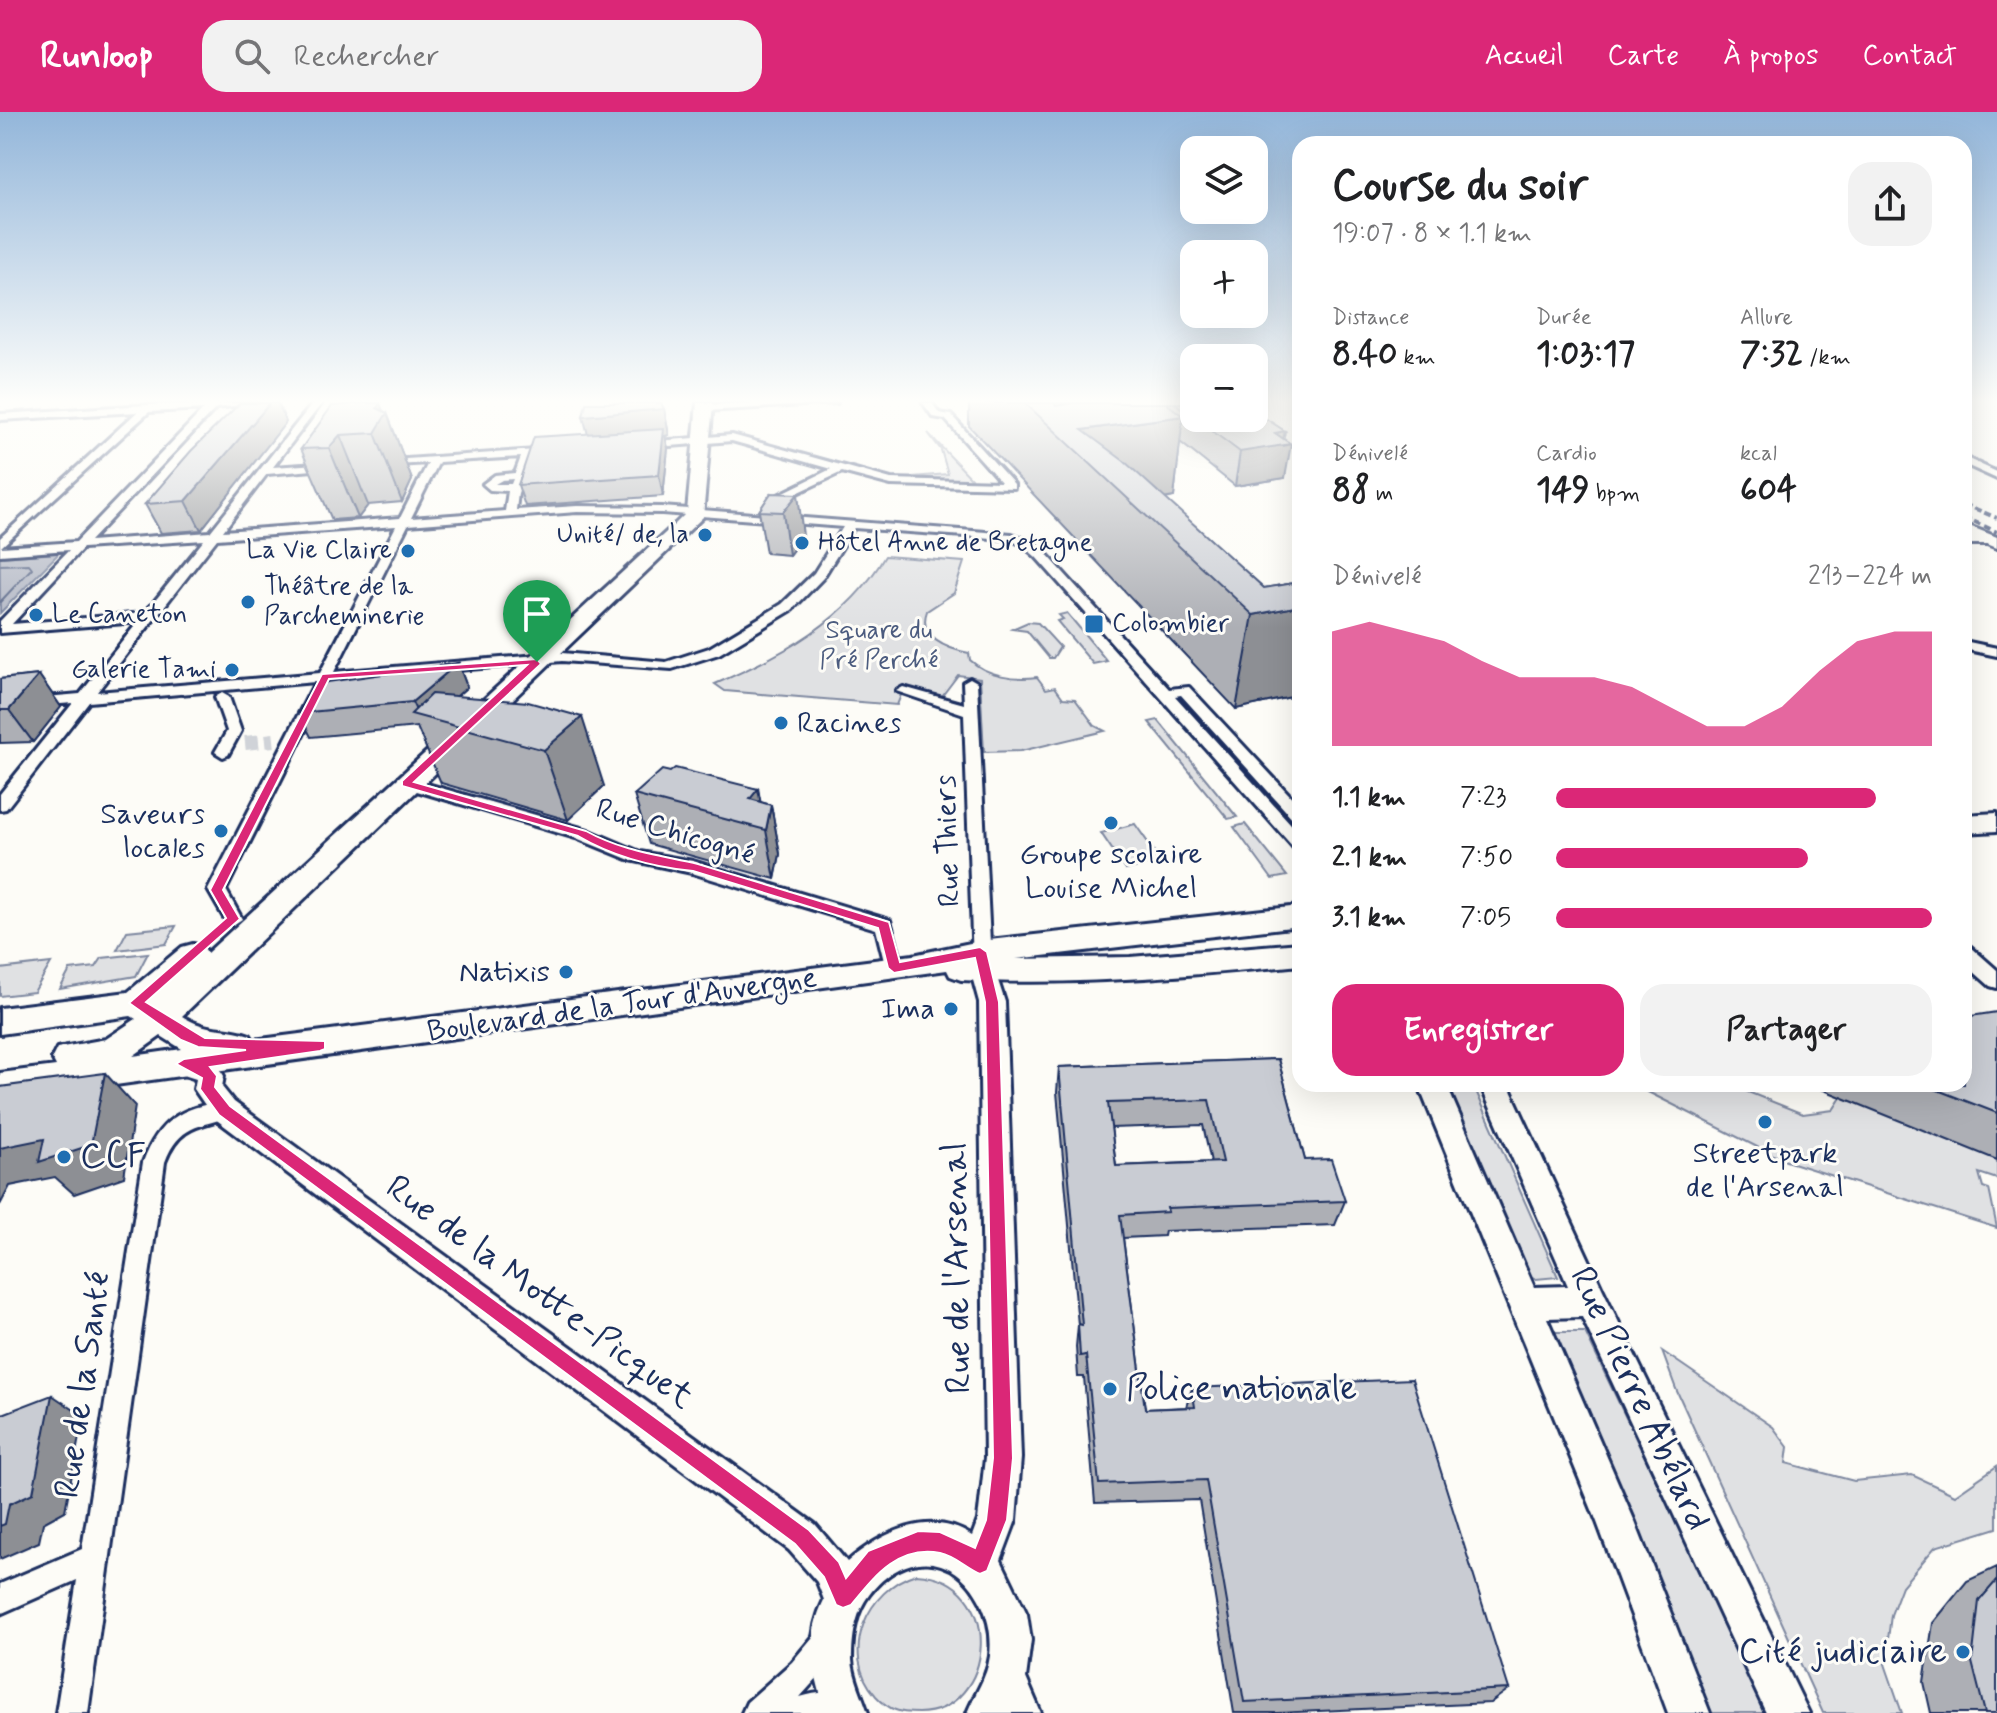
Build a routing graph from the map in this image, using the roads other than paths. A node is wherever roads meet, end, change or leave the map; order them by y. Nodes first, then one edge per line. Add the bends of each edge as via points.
1 (72, 478) edge
2 (144, 478) edge
3 (262, 478) edge
4 (426, 478) edge
5 (518, 478) edge
6 (691, 478) edge
7 (824, 478) edge
8 (876, 478) edge
9 (1004, 478) edge
10 (780, 498) edge
11 (687, 512) junction
12 (510, 513) junction
13 (404, 521) junction
14 (851, 523) junction
15 (1972, 532) edge
16 (211, 535) junction
17 (1972, 541) edge
18 (1995, 542) edge
19 (0, 544) edge
20 (81, 545) junction
21 (0, 551) edge
22 (147, 617) junction
23 (0, 629) edge
24 (1972, 647) edge
25 (1997, 652) edge
26 (530, 661) junction
27 (326, 676) junction
28 (970, 682) dead end
29 (903, 691) dead end
30 (1164, 694) junction
31 (222, 697) dead end
32 (84, 698) junction
33 (0, 705) edge
34 (971, 711) junction
35 (294, 738) junction
36 (274, 740) tunnel mouth
37 (245, 743) dead end
38 (406, 783) junction
39 (0, 805) edge
40 (1292, 807) edge
41 (1292, 835) edge
42 (1292, 917) edge
43 (233, 919) junction
44 (1292, 955) edge
45 (1972, 959) edge
46 (982, 961) junction
47 (909, 966) junction
48 (1997, 981) edge
49 (134, 1009) junction
50 (0, 1021) edge
51 (0, 1038) edge
52 (320, 1045) junction
53 (184, 1064) junction
54 (0, 1068) edge
55 (0, 1087) edge
56 (1435, 1092) edge
57 (1498, 1092) edge
58 (224, 1110) junction
59 (1591, 1301) junction
60 (1521, 1303) junction
61 (94, 1558) junction
62 (980, 1563) junction
63 (843, 1598) junction
64 (0, 1599) edge
65 (832, 1637) junction
66 (1005, 1702) edge
67 (847, 1712) edge
68 (72, 1713) edge
69 (758, 1713) edge
70 (798, 1713) edge
71 (1689, 1713) edge
72 (1788, 1713) edge

1 - 19 street
2 - 20 street
3 - 16 street
4 - 13 street
5 - 12 street
6 - 11 main road
7 - 10 street
8 - 9 street via 988,488 1011,485
11 - 12 street
11 - 14 street via 777,514
11 - 26 main road
12 - 13 street
13 - 16 street
13 - 27 street
14 - 26 street via 802,594 714,651 658,668 562,657
14 - 30 street via 1012,537 1040,554
15 - 18 main road
16 - 20 street
16 - 22 street
17 - 18 street
20 - 21 street
20 - 23 street
22 - 23 street
22 - 32 street
24 - 25 street
26 - 27 street
26 - 38 main road
26 - 43 main road
27 - 32 street
27 - 35 street
28 - 34 street, Rue Thiers
29 - 34 street
30 - 40 street via 1184,690
30 - 41 street
31 - 37 street via 234,731 225,748
32 - 33 street
32 - 39 street
34 - 46 street, Rue Thiers
35 - 36 street
35 - 43 street via 217,890
38 - 47 street, Rue Chicogné via 884,925
38 - 49 main road
42 - 46 main road, Boulevard de la Tour d'Auvergne
43 - 49 main road
44 - 46 main road, Boulevard de la Tour d'Auvergne via 1138,970 1027,974
45 - 48 street
46 - 47 main road, Boulevard de la Tour d'Auvergne
46 - 62 street, Rue de l'Arsenal via 992,1002 1003,1458 997,1520
47 - 52 main road, Boulevard de la Tour d'Auvergne
49 - 50 main road
49 - 51 main road via 57,1031
49 - 52 main road, Boulevard de la Tour d'Auvergne via 204,1043
49 - 54 main road via 114,1051
52 - 53 main road, Boulevard de la Tour d'Auvergne
53 - 55 main road, Boulevard de la Tour d'Auvergne
53 - 58 street via 210,1076 208,1089
56 - 60 street, Rue Pierre Abélard
57 - 59 street, Rue Pierre Abélard
58 - 61 street, Rue de la Santé via 180,1123 158,1148
58 - 63 street, Rue de la Motte-Picquet via 802,1537 831,1569
59 - 60 street
59 - 72 street, Rue Pierre Abélard
60 - 71 street, Rue Pierre Abélard via 1616,1522
61 - 64 street
61 - 68 street, Rue de la Santé
62 - 63 street via 961,1550 918,1542 875,1558
62 - 66 street via 1003,1598 1010,1624
63 - 65 street
65 - 67 street via 833,1676
65 - 69 street via 803,1673
67 - 70 street via 822,1706

